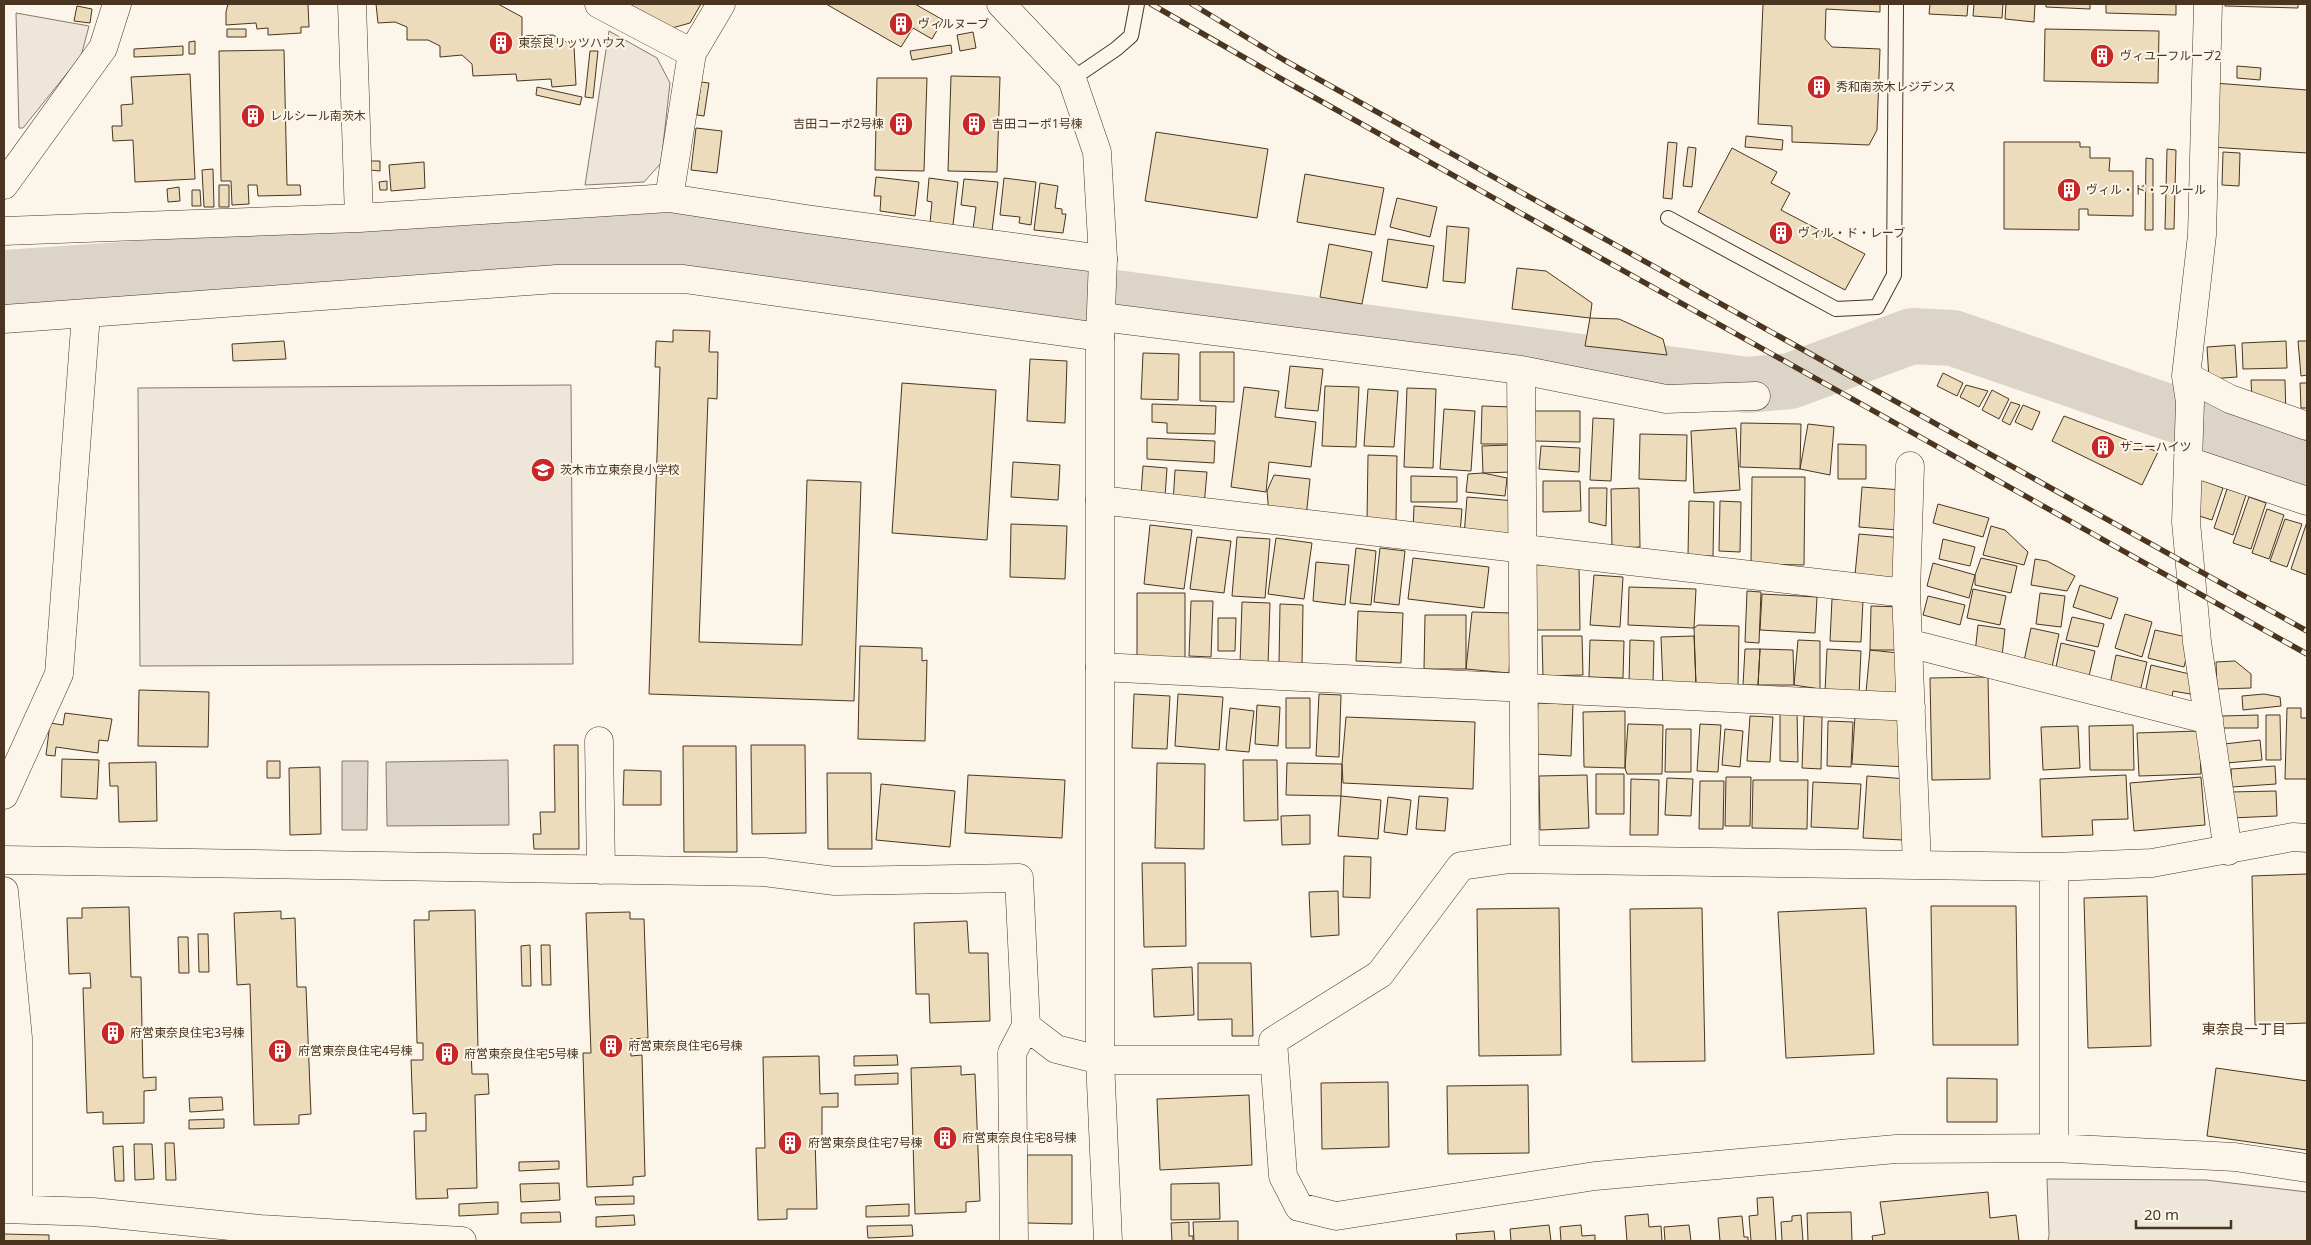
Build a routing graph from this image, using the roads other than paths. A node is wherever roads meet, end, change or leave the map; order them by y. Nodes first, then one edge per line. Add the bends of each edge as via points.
1 (117, 4) edge
2 (352, 4) edge
3 (599, 4) edge
4 (721, 4) edge
5 (1001, 4) edge
6 (1137, 4) edge
7 (1896, 4) edge
8 (2208, 4) edge
9 (692, 53) junction
10 (1072, 79) junction
11 (4, 185) edge
12 (669, 198) junction
13 (359, 218) junction
14 (1668, 218) dead end
15 (4, 231) edge
16 (1103, 262) junction
17 (86, 314) junction
18 (4, 319) edge
19 (1101, 327) junction
20 (1521, 370) junction
21 (2188, 389) junction
22 (1756, 396) dead end
23 (2307, 426) edge
24 (2188, 461) junction
25 (1910, 466) dead end
26 (1100, 500) junction
27 (2307, 501) edge
28 (1522, 548) junction
29 (1906, 593) junction
30 (1908, 643) junction
31 (1100, 667) junction
32 (1523, 689) junction
33 (1910, 707) junction
34 (2208, 720) junction
35 (600, 740) dead end
36 (4, 795) edge
37 (2307, 838) edge
38 (2228, 851) junction
39 (1525, 859) junction
40 (4, 860) edge
41 (1917, 865) junction
42 (2054, 867) junction
43 (601, 870) junction
44 (4, 891) edge
45 (1026, 1026) junction
46 (1100, 1060) junction
47 (1274, 1060) junction
48 (2054, 1148) junction
49 (2307, 1168) edge
50 (11, 1209) edge
51 (338, 1238) edge
52 (462, 1241) edge
53 (1014, 1241) edge
54 (1108, 1241) edge

1 - 11 street via 104,48
2 - 13 street
3 - 9 street
4 - 9 street
5 - 10 street
6 - 10 lane via 1131,36
7 - 14 lane via 1894,275 1877,307 1836,309
8 - 21 street via 2202,235
9 - 12 street
10 - 16 street via 1097,152
12 - 13 street
12 - 16 street
13 - 15 street
16 - 19 street
17 - 18 street
17 - 19 street via 557,280 684,278
17 - 36 street via 59,674
19 - 20 street
19 - 26 street
20 - 22 street via 1666,399
20 - 28 street
21 - 23 street via 2230,399
21 - 24 street
24 - 27 street
24 - 34 street via 2186,522
25 - 29 street
26 - 28 street
26 - 31 street
28 - 29 street
28 - 32 street
29 - 30 street
30 - 33 street
30 - 34 street
31 - 32 street
31 - 46 street
32 - 33 street
32 - 39 street
33 - 41 street
34 - 38 street
35 - 43 street
37 - 38 street via 2293,837
38 - 42 street via 2152,864
39 - 41 street
39 - 47 street via 1461,866 1380,974 1273,1040
40 - 43 street
41 - 42 street
42 - 48 street
43 - 45 street via 764,872 835,881 1019,878
44 - 50 street via 18,1038
45 - 46 street via 1056,1049
45 - 53 street via 1012,1053
46 - 47 street
46 - 54 street
47 - 48 street via 1283,1176 1298,1207 1336,1216 1595,1176 1896,1150
48 - 49 street via 2235,1157
50 - 51 street via 93,1212
51 - 52 street

